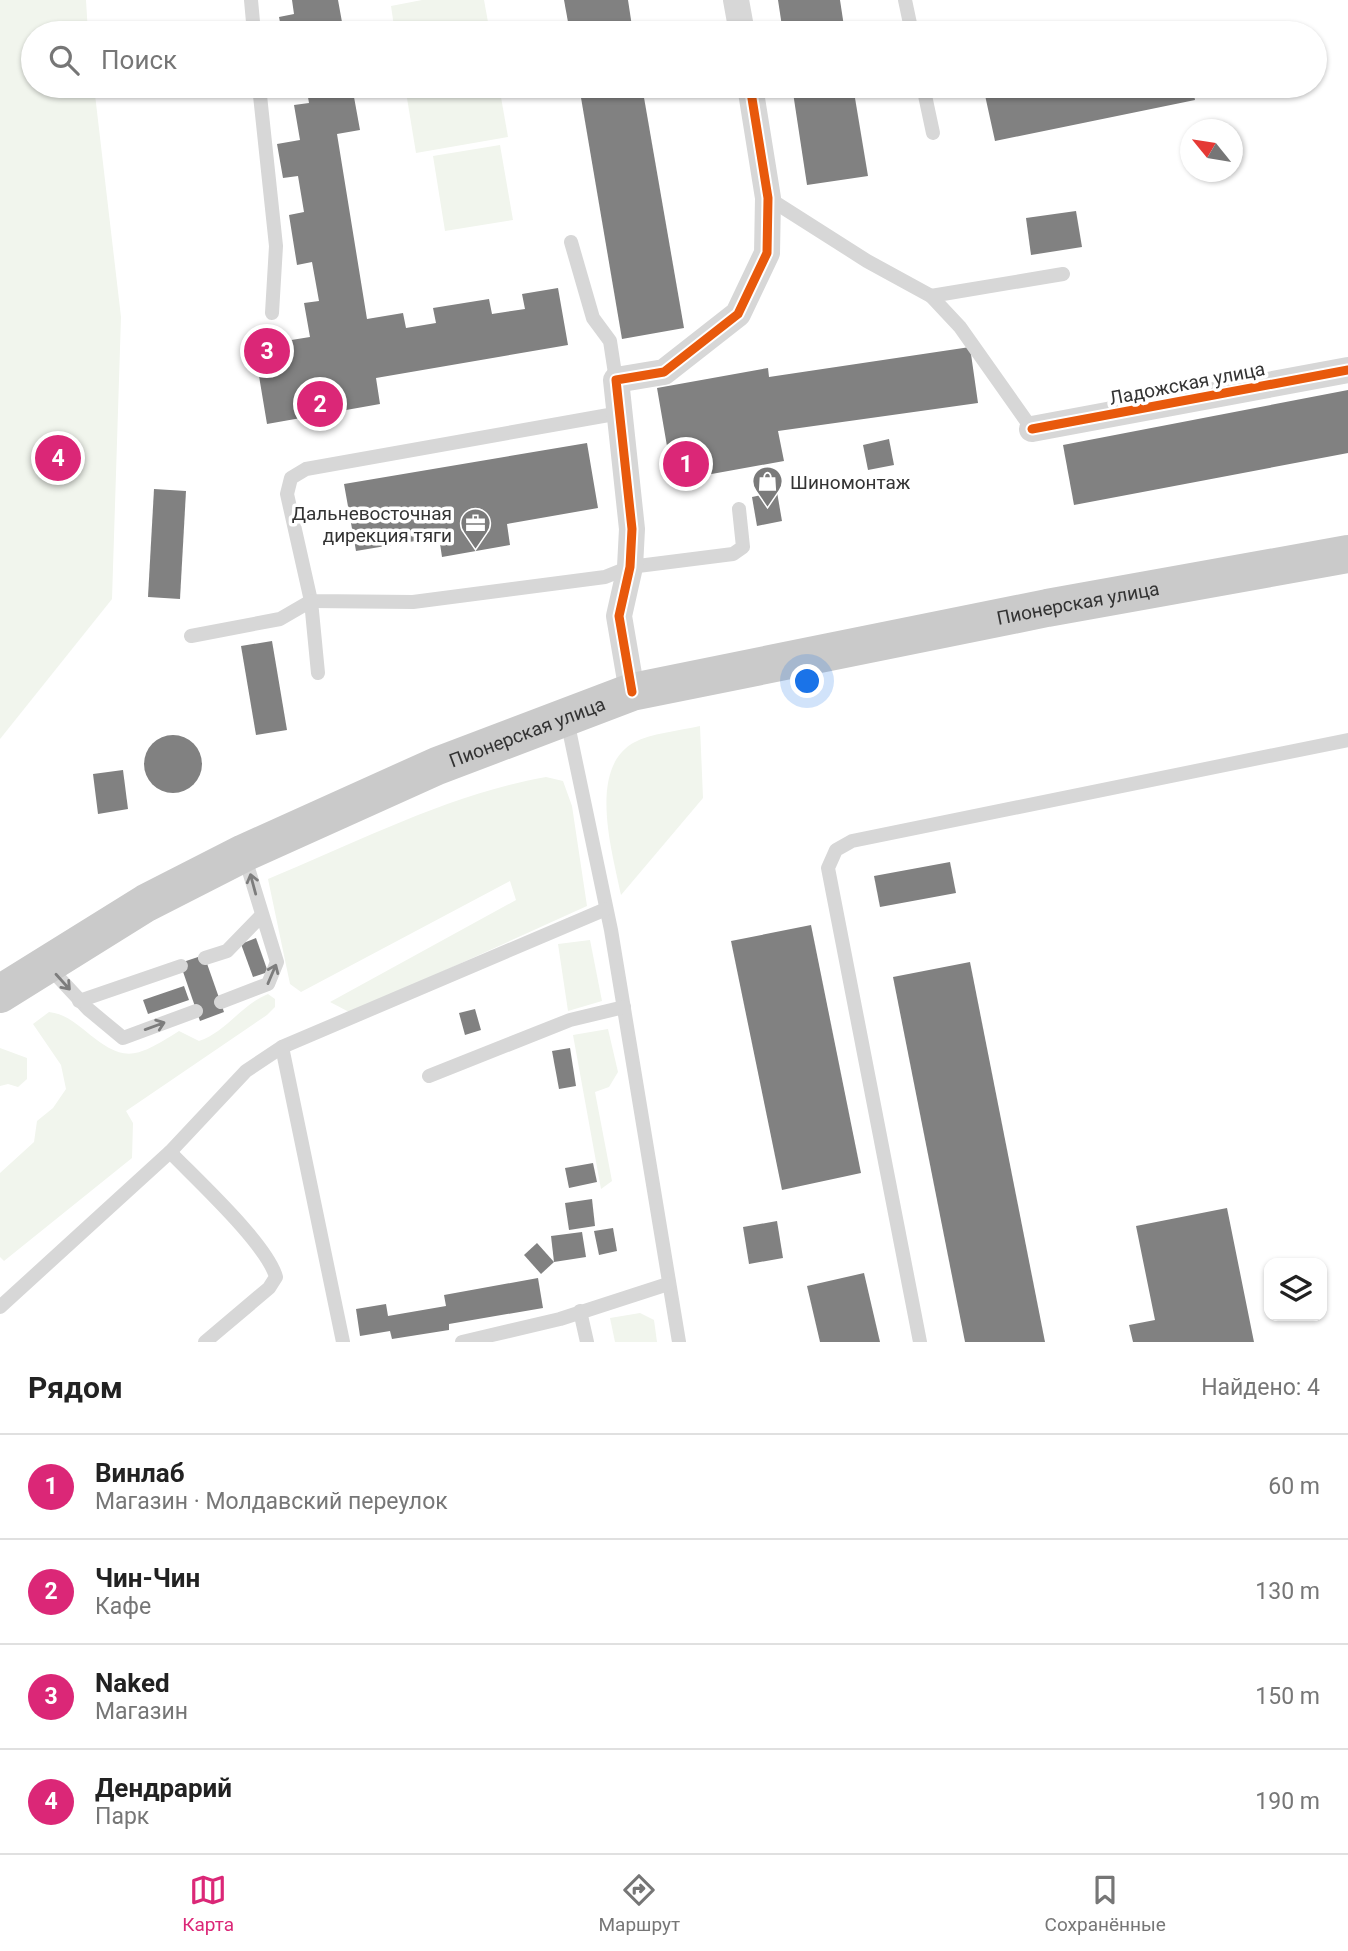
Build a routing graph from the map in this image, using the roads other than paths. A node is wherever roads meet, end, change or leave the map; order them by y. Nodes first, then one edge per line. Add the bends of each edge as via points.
1 (251, 0) edge
2 (736, 0) edge
3 (905, 0) edge
4 (253, 21) edge
5 (739, 21) edge
6 (909, 21) edge
7 (260, 98) edge
8 (752, 98) edge
9 (926, 98) edge
10 (933, 133) dead end
11 (768, 198) junction
12 (570, 242) dead end
13 (1063, 274) dead end
14 (931, 296) junction
15 (272, 313) dead end
16 (1348, 370) edge
17 (617, 380) junction
18 (620, 413) junction
19 (1032, 429) joint
20 (739, 509) dead end
21 (1348, 554) edge
22 (630, 567) junction
23 (311, 601) junction
24 (191, 636) dead end
25 (318, 673) dead end
26 (632, 692) junction
27 (566, 715) junction
28 (1348, 740) edge
29 (244, 853) junction
30 (606, 909) junction
31 (261, 916) junction
32 (205, 958) dead end
33 (46, 964) junction
34 (181, 966) dead end
35 (0, 995) edge
36 (79, 1001) junction
37 (220, 1002) dead end
38 (624, 1007) junction
39 (196, 1011) dead end
40 (282, 1047) junction
41 (429, 1076) dead end
42 (170, 1152) junction
43 (668, 1284) junction
44 (0, 1307) edge
45 (580, 1311) junction
46 (205, 1342) edge
47 (343, 1342) edge
48 (462, 1342) edge
49 (587, 1342) edge
50 (680, 1342) edge
51 (920, 1342) edge

1 - 4 lane
2 - 5 street
3 - 6 lane
7 - 15 lane via 276,246
8 - 11 street
9 - 10 lane
11 - 14 lane
11 - 17 street via 767,253 738,314 664,372
12 - 17 lane via 593,318 610,341
13 - 14 lane
14 - 19 lane via 960,327
16 - 19 street, Ладожская улица
17 - 18 street
18 - 22 street via 632,529
18 - 23 lane via 306,469 291,478 287,494
20 - 22 lane via 743,547 738,552
21 - 26 main road, Пионерская улица via 1047,608
22 - 23 lane via 605,576 413,602
22 - 26 street via 619,616
23 - 24 lane via 280,619
23 - 25 lane
26 - 27 main road, Пионерская улица
27 - 29 main road, Пионерская улица via 437,766
27 - 30 lane
28 - 51 lane via 852,841 836,850 828,868
31 -> 29 lane
29 - 33 main road, Пионерская улица via 146,903
30 - 38 lane
30 - 40 lane
31 - 32 lane via 227,951
37 -> 31 lane via 268,984 277,962
33 - 35 main road, Пионерская улица
33 -> 36 lane
34 - 36 lane
36 -> 39 lane via 123,1038
38 - 41 lane via 570,1020
38 - 43 lane
40 - 42 lane via 246,1071
40 - 47 lane
42 - 44 lane
42 - 46 lane via 244,1231 276,1277
43 - 45 lane
43 - 50 lane
45 - 48 lane
45 - 49 lane

